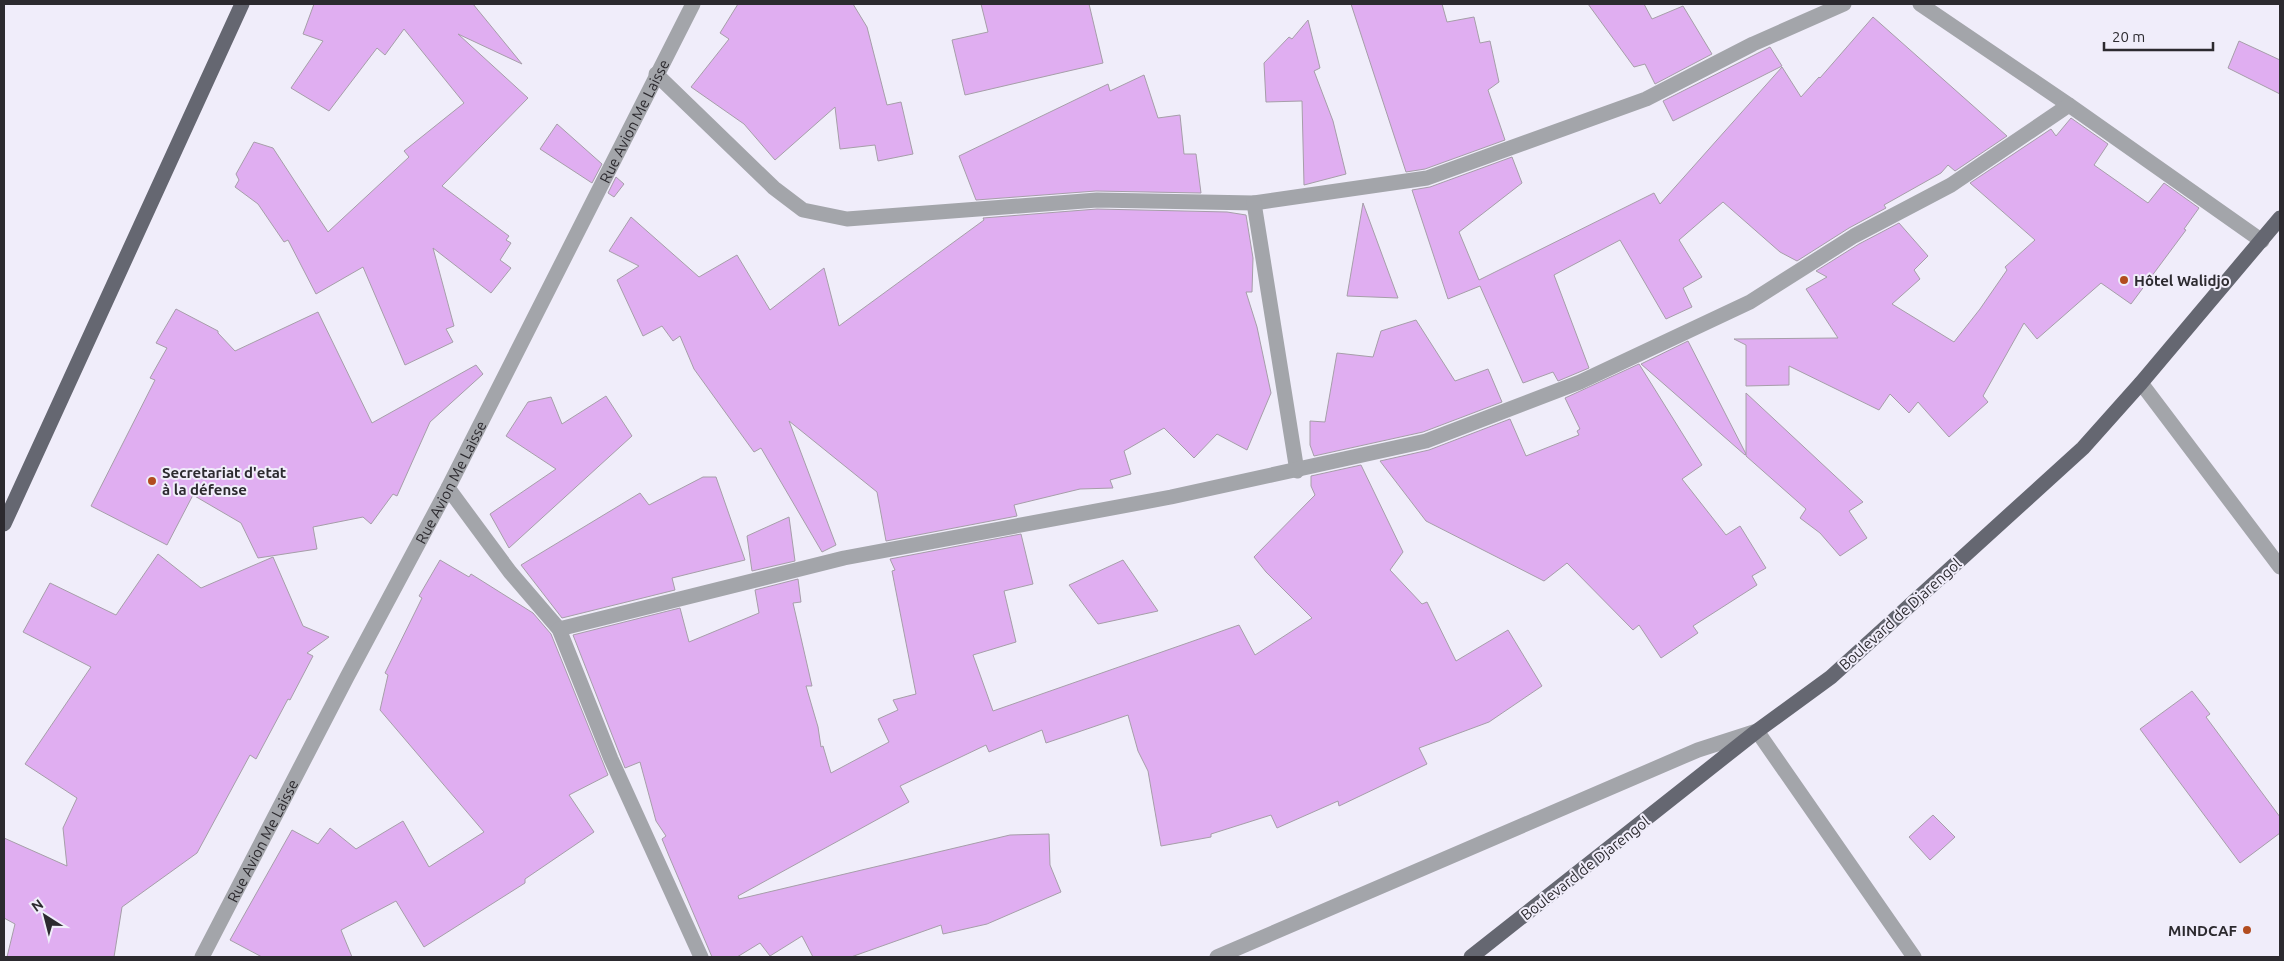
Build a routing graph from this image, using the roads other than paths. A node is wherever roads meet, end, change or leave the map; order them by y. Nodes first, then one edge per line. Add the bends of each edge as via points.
1 (242, 4) edge
2 (693, 4) edge
3 (1844, 4) edge
4 (1920, 4) edge
5 (656, 74) junction
6 (2068, 105) junction
7 (1254, 204) junction
8 (2280, 218) edge
9 (2262, 241) junction
10 (2141, 383) junction
11 (1297, 471) junction
12 (448, 488) junction
13 (4, 524) edge
14 (2280, 567) edge
15 (559, 629) junction
16 (1757, 732) junction
17 (202, 957) edge
18 (701, 957) edge
19 (1217, 957) edge
20 (1471, 957) edge
21 (1914, 957) edge

1 - 13 main road
2 - 5 street, Rue Avion Me Laisse
3 - 7 street via 1753,44 1646,99 1427,178
4 - 6 street
5 - 7 street via 774,188 803,210 847,219 1097,200
5 - 12 street, Rue Avion Me Laisse
6 - 9 street
6 - 11 street via 1952,185 1854,236 1750,302 1580,382 1426,441
7 - 11 street
8 - 9 main road, Boulevard de Djarengol
9 - 10 main road, Boulevard de Djarengol
10 - 14 street
10 - 16 main road, Boulevard de Djarengol via 2069,461 1831,676
11 - 15 street via 844,558
12 - 15 street via 510,572
12 - 17 street, Rue Avion Me Laisse via 346,677
15 - 18 street via 610,759
16 - 19 street via 1698,750
16 - 20 main road, Boulevard de Djarengol
16 - 21 street

